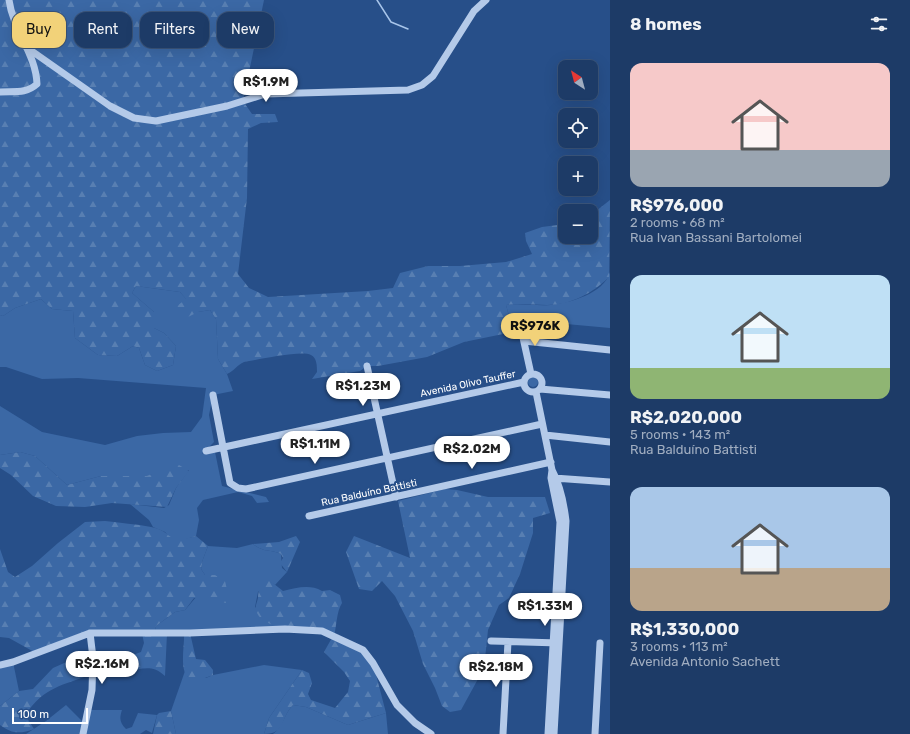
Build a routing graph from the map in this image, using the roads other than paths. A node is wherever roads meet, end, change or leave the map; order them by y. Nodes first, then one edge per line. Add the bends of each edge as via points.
1 (9, 0) edge
2 (486, 0) edge
3 (12, 12) edge
4 (26, 48) edge
5 (27, 48) edge
6 (0, 92) edge
7 (520, 324) dead end
8 (524, 341) junction
9 (610, 350) edge
10 (367, 366) dead end
11 (531, 374) junction
12 (524, 382) junction
13 (538, 390) junction
14 (213, 395) dead end
15 (610, 396) edge
16 (378, 414) junction
17 (542, 424) junction
18 (545, 435) junction
19 (610, 442) edge
20 (222, 448) junction
21 (206, 451) dead end
22 (388, 459) junction
23 (551, 462) junction
24 (554, 478) junction
25 (610, 482) edge
26 (396, 498) junction
27 (309, 516) dead end
28 (90, 633) junction
29 (491, 640) dead end
30 (508, 642) junction
31 (557, 643) junction
32 (600, 643) dead end
33 (556, 659) junction
34 (0, 665) edge
35 (83, 734) edge
36 (431, 734) edge
37 (503, 734) edge
38 (548, 734) edge
39 (554, 734) edge
40 (595, 734) edge

1 - 3 street
2 - 5 street via 474,11 433,76 422,85 408,90 265,94 227,106 156,121 134,118 110,106
4 - 6 street via 37,74 37,84 24,92
7 - 8 street
8 - 9 street
8 - 11 street
10 - 16 street
11 - 12 street
11 - 13 street via 541,378
12 - 13 street via 526,388
12 - 16 street, Avenida Olivo Tauffer
13 - 15 street
13 - 17 street
14 - 20 street
16 - 20 street, Avenida Olivo Tauffer
16 - 22 street
17 - 18 street
17 - 22 street
18 - 19 street
18 - 23 street
20 - 21 street, Avenida Olivo Tauffer
20 - 22 street via 230,483 242,489
22 - 26 street
23 - 24 street
23 - 26 street, Rua Balduíno Battisti
24 - 25 street
24 - 31 street via 561,555
26 - 27 street, Rua Balduíno Battisti
28 - 34 street
28 - 35 street via 93,658 92,690
28 - 36 street via 190,633 285,629 322,631 362,650 373,663 397,705 415,723
29 - 30 street
30 - 31 street
30 - 37 street
31 - 33 street
32 - 40 street
33 - 38 street
33 - 39 street

